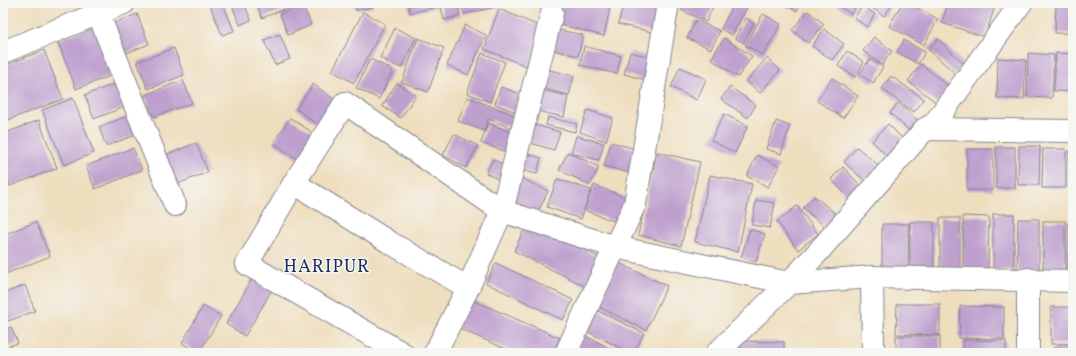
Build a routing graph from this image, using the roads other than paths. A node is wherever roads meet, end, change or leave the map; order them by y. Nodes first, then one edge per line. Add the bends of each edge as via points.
1 (124, 3) edge
2 (668, 3) edge
3 (1021, 3) edge
4 (552, 13) dead end
5 (98, 14) junction
6 (3, 52) edge
7 (925, 129) junction
8 (1073, 131) edge
9 (294, 183) junction
10 (174, 205) dead end
11 (502, 211) junction
12 (615, 247) junction
13 (872, 277) junction
14 (1028, 280) junction
15 (1073, 281) edge
16 (789, 283) junction
17 (468, 288) junction
18 (402, 353) edge
19 (436, 353) edge
20 (566, 353) edge
21 (716, 353) edge
22 (873, 353) edge
23 (1028, 353) edge

1 - 5 street
2 - 12 street via 635,204
3 - 7 street via 934,124
4 - 11 street
5 - 6 street
5 - 10 street
7 - 8 street
7 - 16 street
9 - 11 street via 345,103
9 - 17 street
9 - 18 street via 247,264
11 - 12 street
11 - 17 street
12 - 16 street
12 - 20 street
13 - 14 street
13 - 16 street
13 - 22 street
14 - 15 street
14 - 23 street
16 - 21 street
17 - 19 street

